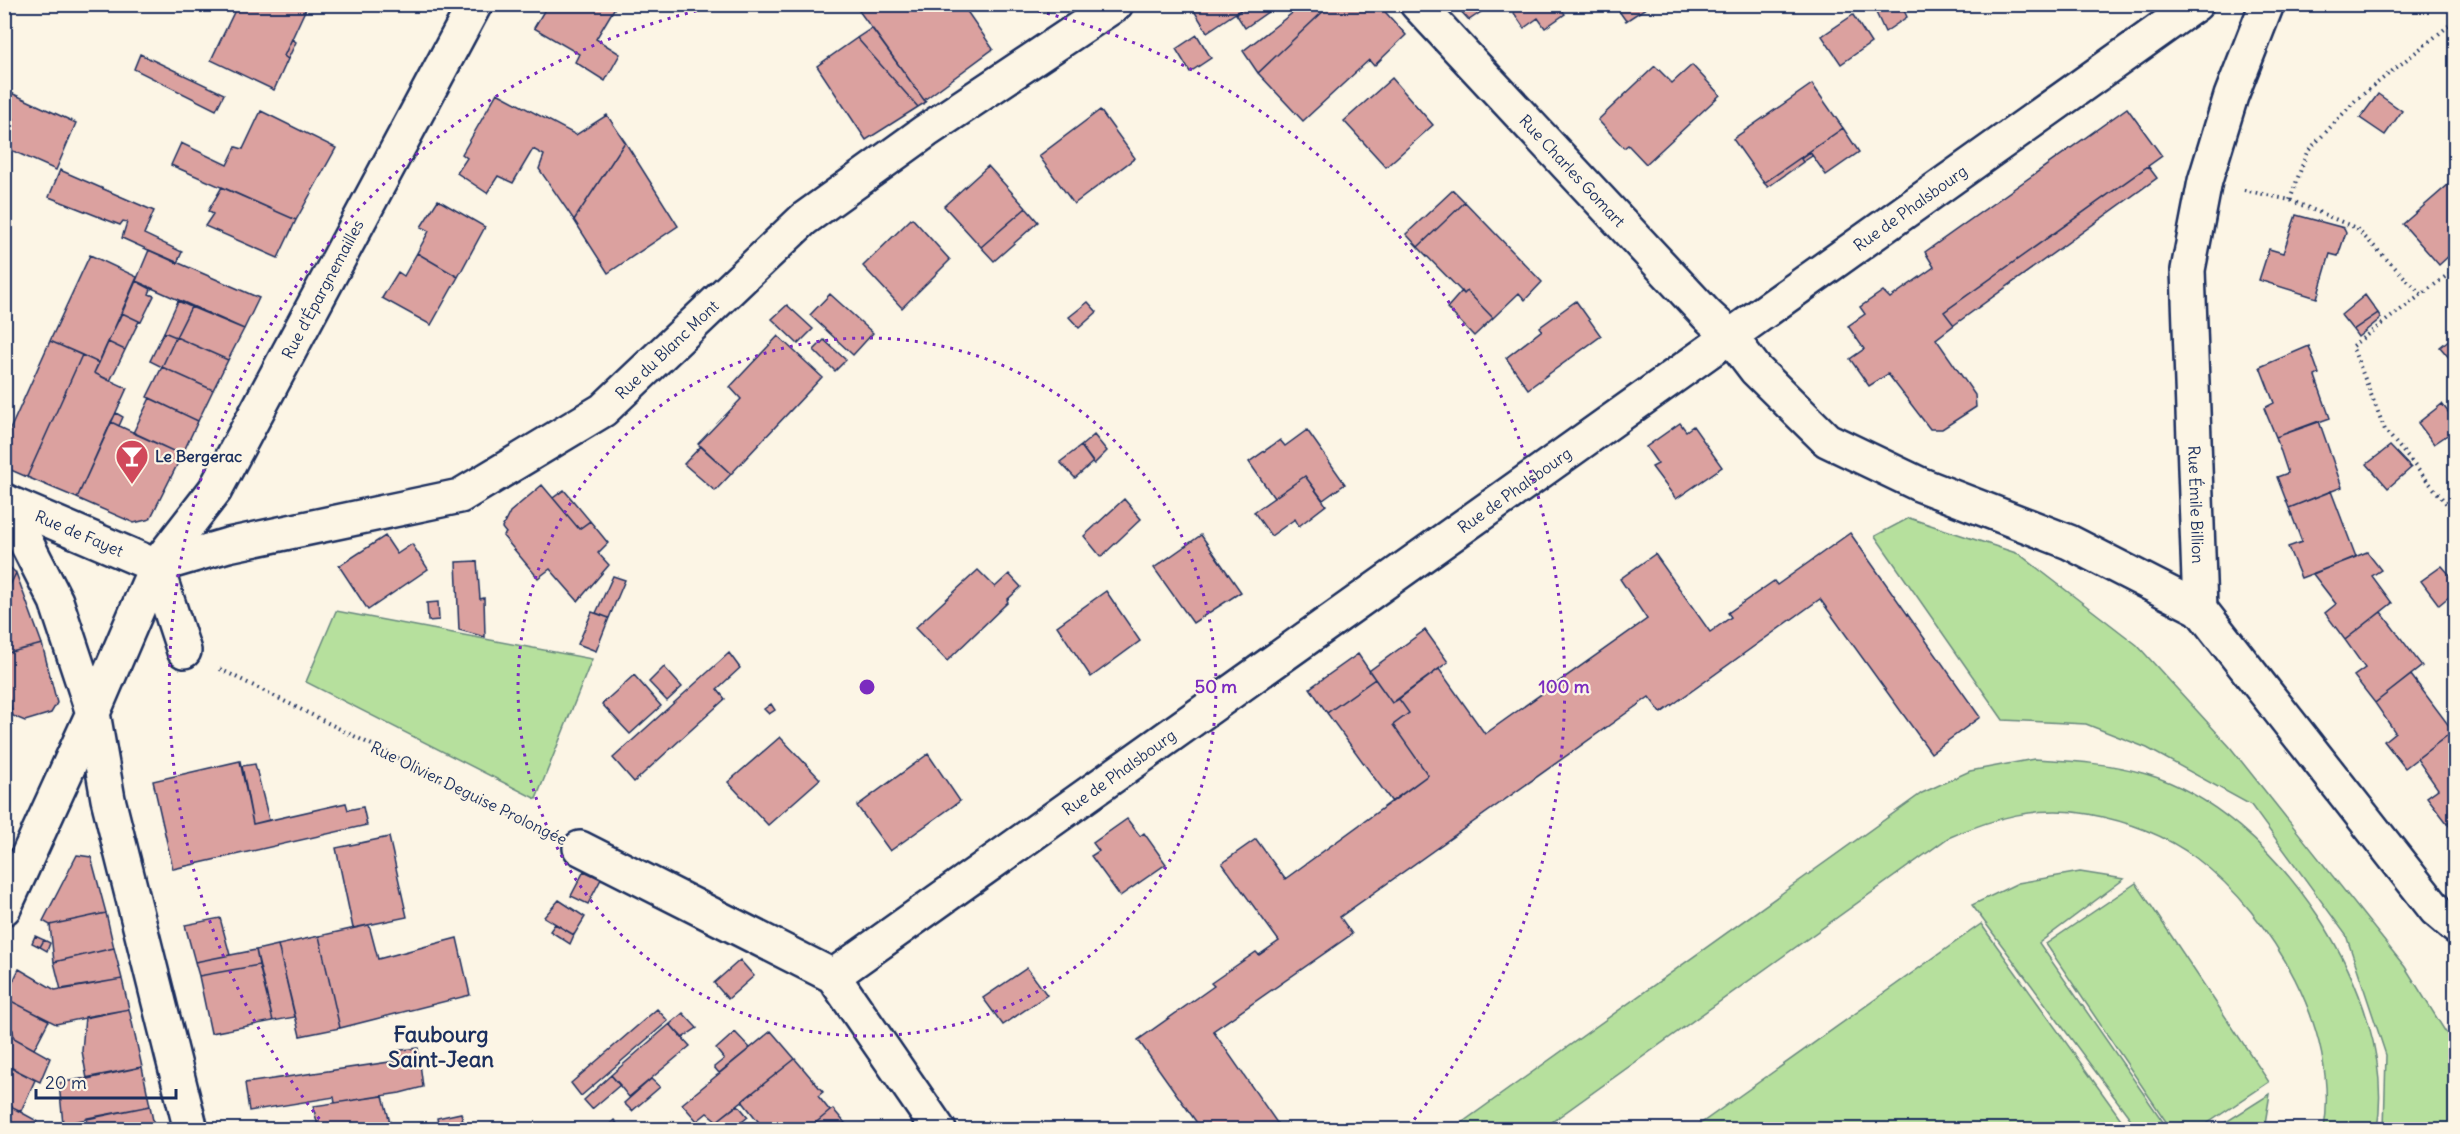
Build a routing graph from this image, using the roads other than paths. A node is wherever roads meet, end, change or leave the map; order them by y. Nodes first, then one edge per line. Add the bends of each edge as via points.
1 (475, 4) edge
2 (1116, 4) edge
3 (1417, 4) edge
4 (2196, 4) edge
5 (2267, 4) edge
6 (1730, 336) junction
7 (5, 501) edge
8 (156, 566) junction
9 (2200, 609) junction
10 (184, 651) road end
11 (93, 713) junction
12 (580, 848) road end
13 (4, 908) edge
14 (2456, 927) edge
15 (833, 976) junction
16 (191, 1130) edge
17 (939, 1130) edge

1 - 8 street, Rue d'Épargnemailles via 215,490
2 - 8 street, Rue du Blanc Mont via 926,131 804,219 603,410 460,496 228,545
3 - 6 street, Rue Charles Gomart
4 - 6 street, Rue de Phalsbourg
5 - 9 street, Rue Émile Billion via 2231,96 2205,181 2188,270
6 - 9 street, Rue Charles Gomart via 1756,370 1827,440 1919,484 2069,542
6 - 15 street, Rue de Phalsbourg
7 - 8 street, Rue de Fayet
7 - 11 street via 56,601
8 - 10 street
8 - 11 street, Rue d'Épargnemailles
9 - 14 street via 2436,910
11 - 13 street
11 - 16 street via 108,799
12 - 15 street, Rue Olivier Deguise Prolongée
15 - 17 street

